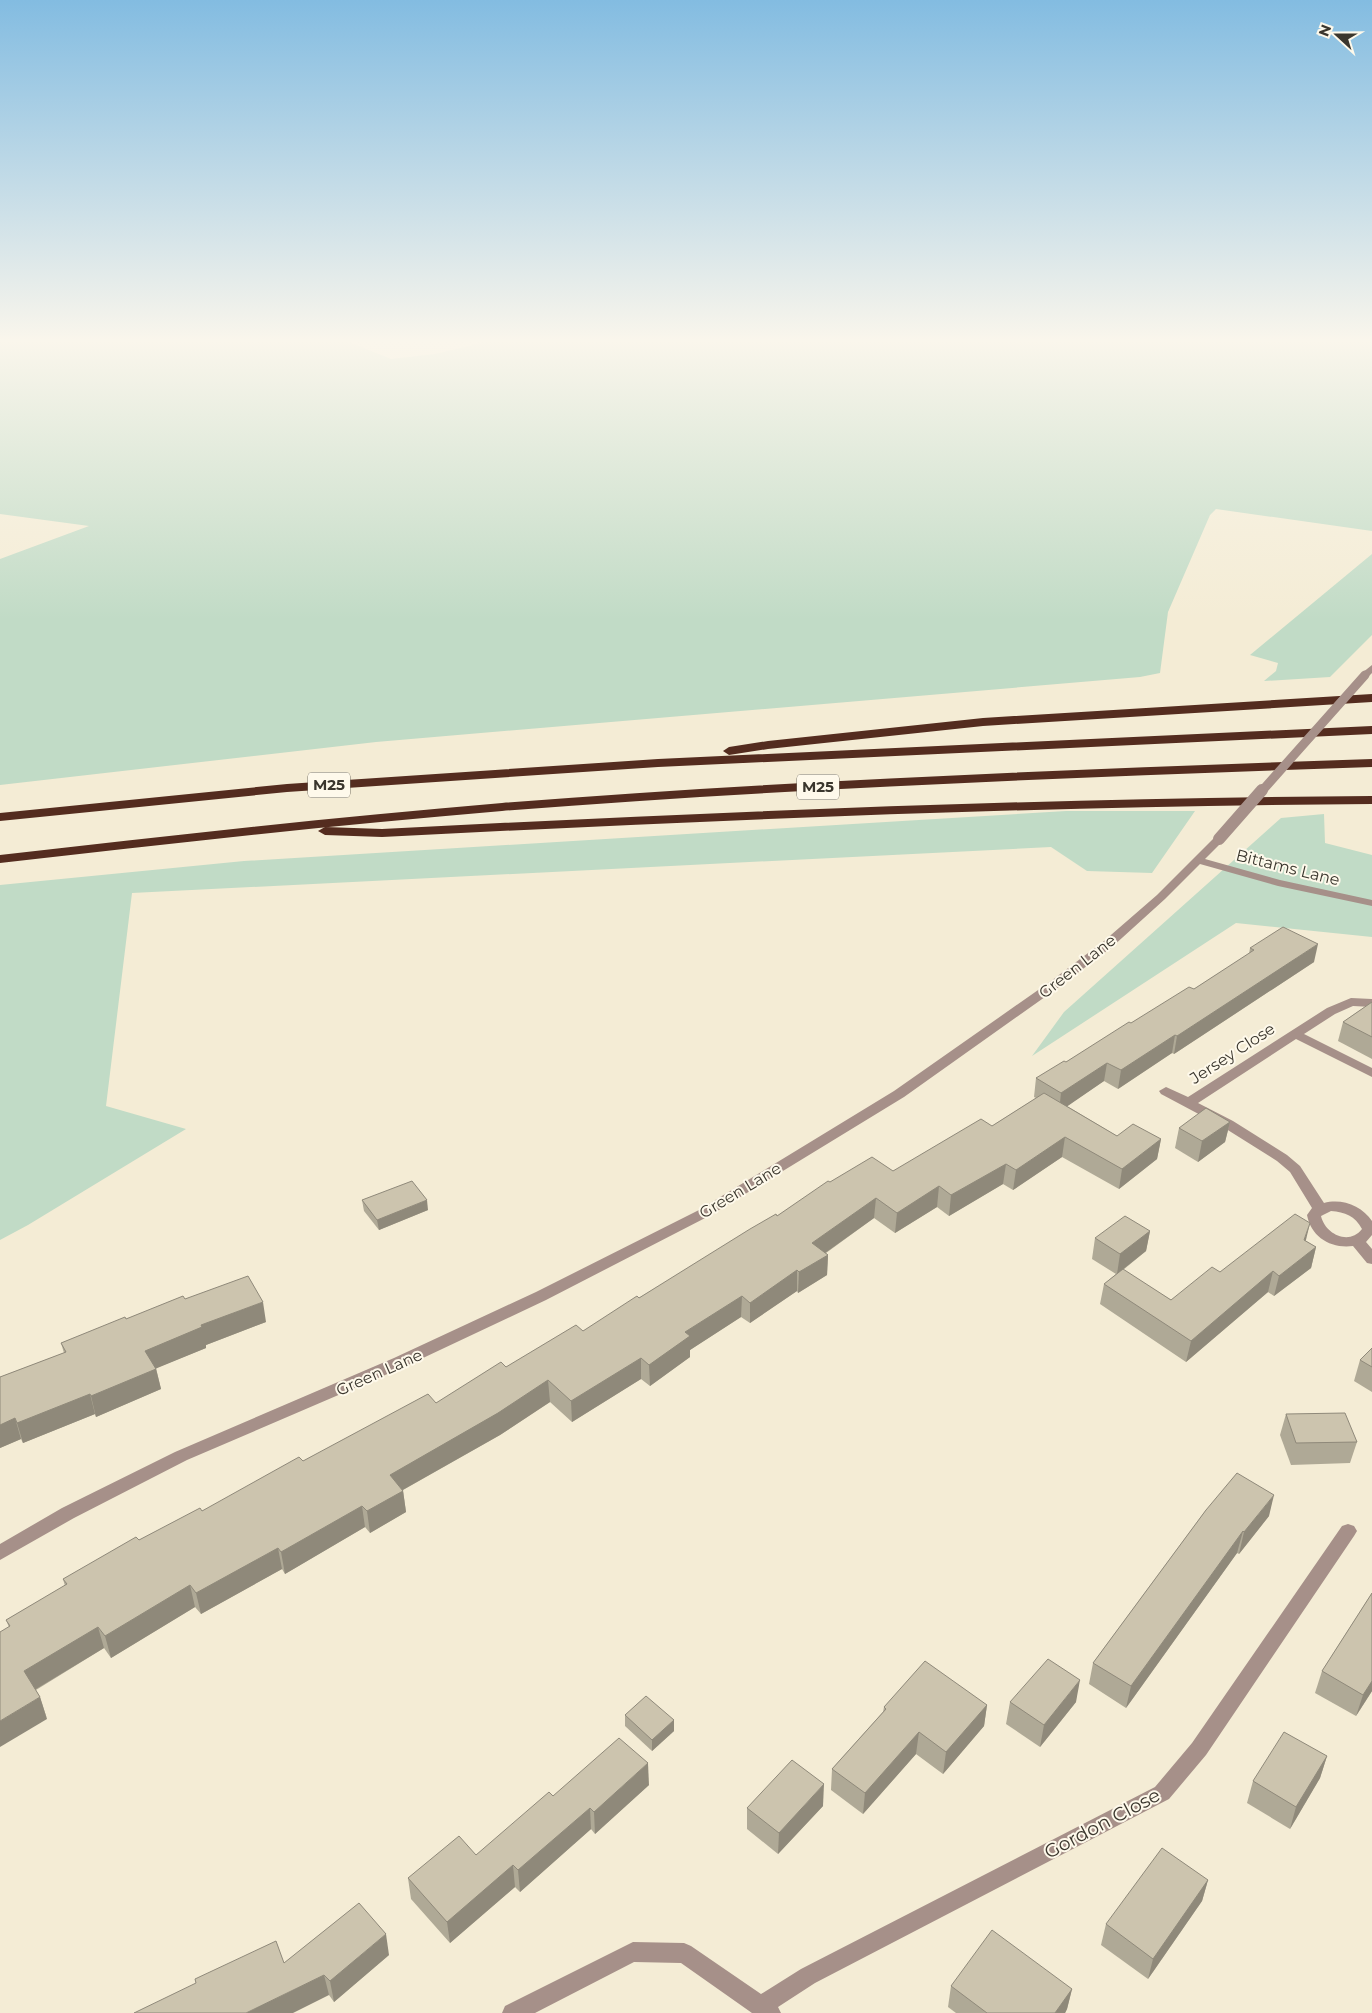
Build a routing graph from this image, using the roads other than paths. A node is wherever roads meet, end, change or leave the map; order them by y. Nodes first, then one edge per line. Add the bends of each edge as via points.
1 (1369, 672) edge
2 (1372, 698) edge
3 (1372, 730) edge
4 (658, 763) junction
5 (1372, 763) edge
6 (1372, 800) edge
7 (0, 818) edge
8 (266, 830) junction
9 (0, 859) edge
10 (1197, 860) junction
11 (1372, 903) edge
12 (1372, 1003) edge
13 (1295, 1034) junction
14 (1372, 1073) edge
15 (1166, 1091) dead end
16 (1188, 1103) junction
17 (1320, 1209) junction
18 (1357, 1242) junction
19 (1372, 1259) edge
20 (1348, 1531) dead end
21 (0, 1553) edge
22 (766, 2010) edge
23 (513, 2013) edge

1 - 10 street, Green Lane, bridge
2 - 4 highway, M25 via 983,722 768,745
3 - 4 highway, M25
4 - 7 highway, M25 via 287,788
5 - 8 highway, M25 via 1067,774 681,795
6 - 8 highway, M25 via 1046,803 382,833
8 - 9 highway, M25
10 - 11 street, Bittams Lane via 1278,883
10 - 21 street, Green Lane via 1108,944 1031,1001 899,1094 704,1213 541,1296 400,1362 181,1456 68,1513
12 - 13 street, Jersey Close via 1352,1002 1331,1010
13 - 14 street, Jersey Close
13 - 16 street, Jersey Close
15 - 16 street, Jersey Close
16 - 17 street, Jersey Close via 1282,1158 1295,1169
17 - 18 street via 1314,1215 1314,1224 1320,1232 1331,1239
17 - 18 street via 1344,1207 1366,1220 1369,1228 1366,1236
18 - 19 street
20 - 22 street, Gordon Close via 1199,1748 1162,1793 808,1976
22 - 23 street via 684,1953 633,1952

